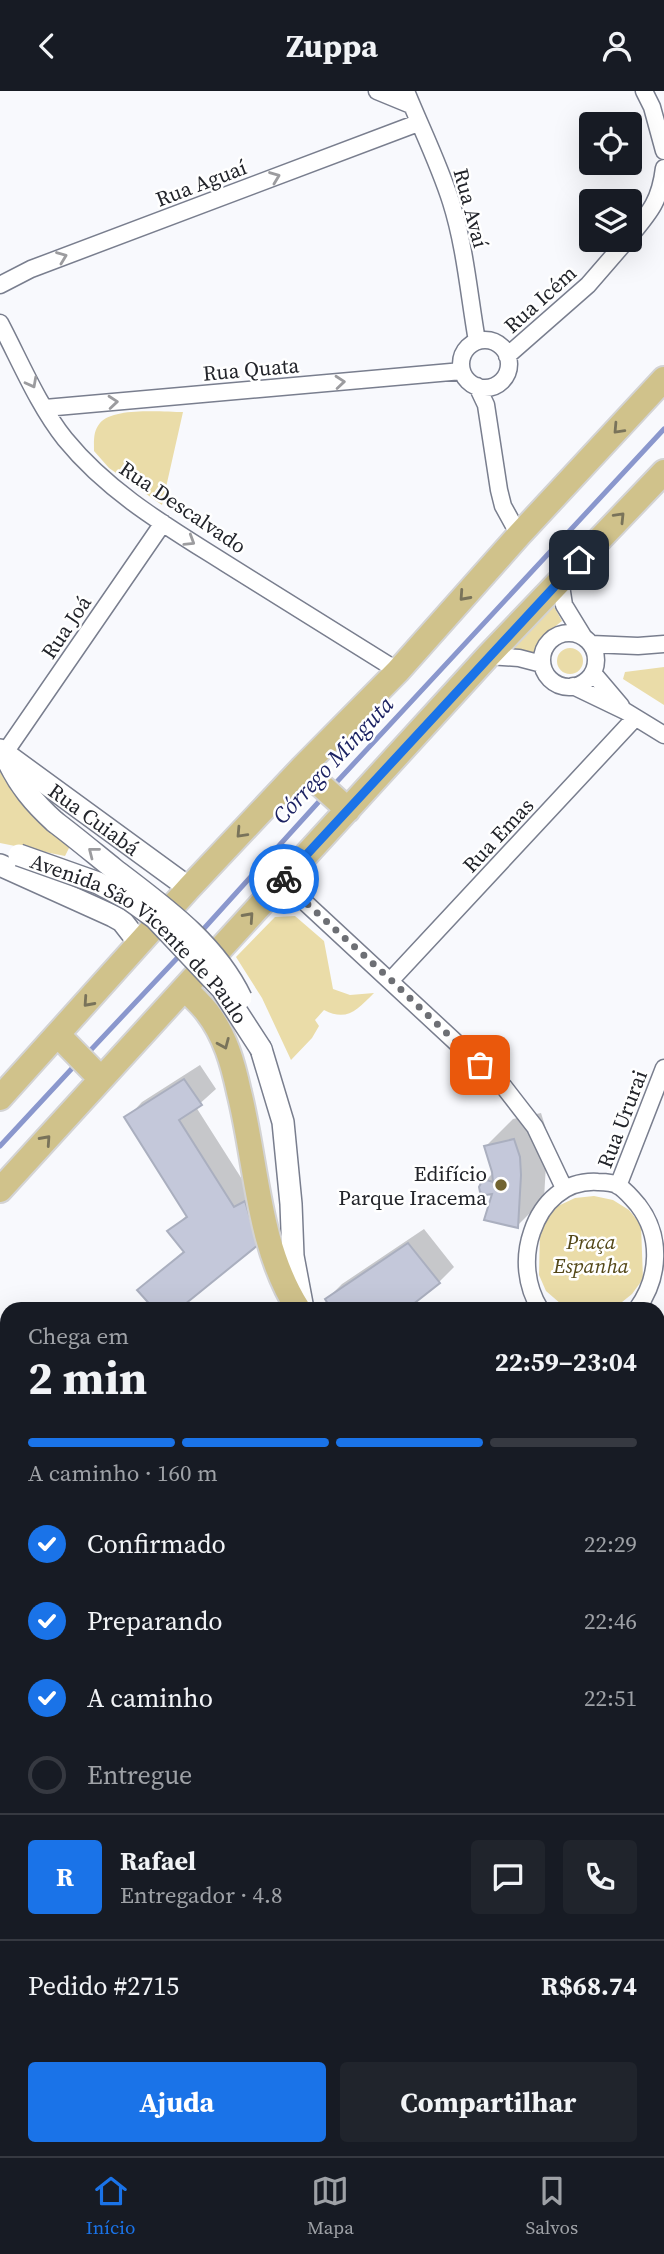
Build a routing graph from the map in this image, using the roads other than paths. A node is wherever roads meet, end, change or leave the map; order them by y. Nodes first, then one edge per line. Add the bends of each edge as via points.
1 (377, 91) edge
2 (644, 91) edge
3 (409, 98) edge
4 (418, 123) junction
5 (664, 151) edge
6 (664, 168) edge
7 (642, 222) edge
8 (616, 252) edge
9 (0, 285) edge
10 (0, 323) edge
11 (477, 341) junction
12 (507, 356) junction
13 (462, 371) junction
14 (664, 379) edge
15 (497, 384) junction
16 (477, 386) junction
17 (486, 405) junction
18 (45, 408) junction
19 (664, 472) edge
20 (163, 523) junction
21 (519, 535) junction
22 (560, 579) junction
23 (664, 644) edge
24 (591, 653) junction
25 (488, 656) junction
26 (542, 664) junction
27 (398, 671) junction
28 (573, 686) junction
29 (630, 714) junction
30 (664, 735) edge
31 (2, 752) edge
32 (310, 776) junction
33 (343, 805) junction
34 (6, 857) edge
35 (282, 881) junction
36 (189, 888) junction
37 (140, 944) junction
38 (391, 980) junction
39 (185, 989) junction
40 (65, 1043) junction
41 (261, 1049) junction
42 (664, 1068) edge
43 (96, 1074) junction
44 (0, 1098) edge
45 (618, 1186) junction
46 (564, 1188) junction
47 (0, 1190) edge
48 (660, 1240) edge
49 (294, 1302) edge
50 (302, 1302) edge
51 (537, 1302) edge
52 (641, 1302) edge

1 - 3 street
2 - 5 street
3 - 4 street, Rua Avaí
9 -> 4 street, Rua Aguaí via 31,269
4 - 11 street, Rua Avaí via 452,204
6 - 7 street, Rua Icém via 653,209
8 - 12 street, Rua Icém via 588,285
10 -> 18 street, Rua Descalvado
11 - 12 street via 495,342
11 - 13 street via 463,353
12 - 15 street via 507,372
13 - 16 street
18 -> 13 street, Rua Quata
14 -> 21 main road
15 - 16 street
15 - 17 street
16 - 17 street
17 - 21 street via 503,506
18 - 20 street, Rua Descalvado via 87,463 116,491
22 -> 19 main road
20 -> 27 street, Rua Descalvado
20 - 31 street, Rua Joá
21 -> 27 main road
22 - 24 street via 564,605
22 - 25 main road
23 - 24 street
24 - 26 street via 573,633 563,633 547,644
24 - 28 street via 584,682
24 - 29 street
25 - 26 street
25 - 33 main road
26 - 28 street via 550,679
27 - 32 main road
28 - 29 street
29 - 30 street
29 - 38 street, Rua Emas
31 - 36 main road, Rua Cuiabá
41 -> 31 main road, Avenida São Vicente de Paulo, bridge via 233,981 217,958 178,919 37,806
32 - 33 main road
32 -> 36 main road
33 - 35 main road
34 - 37 main road via 122,921
34 - 41 main road, Avenida São Vicente de Paulo, bridge via 98,883 155,918 222,989
35 - 38 street
39 -> 35 main road
36 - 37 main road
37 -> 40 main road
38 - 46 street via 519,1103
39 - 43 main road
39 -> 49 main road via 208,1013 232,1063 266,1231 277,1271
40 - 43 main road
40 - 44 main road
41 - 50 main road, Avenida São Vicente de Paulo via 283,1122 293,1256
42 - 45 street, Rua Ururai
47 -> 43 main road
45 - 46 street via 589,1181
45 - 48 street via 642,1211
46 - 51 street via 544,1209 529,1239 526,1271
48 - 52 street

